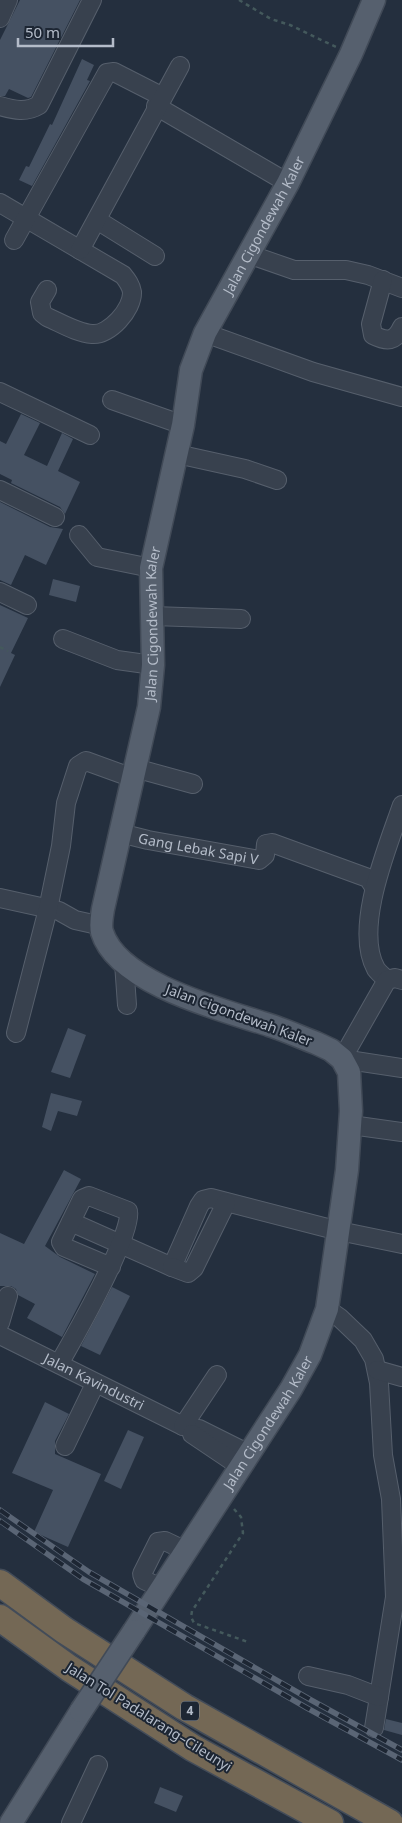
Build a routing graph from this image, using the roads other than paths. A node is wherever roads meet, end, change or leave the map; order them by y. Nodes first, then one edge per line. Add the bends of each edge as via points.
1 (8, 0) edge
2 (92, 0) edge
3 (374, 0) edge
4 (0, 18) edge
5 (180, 66) dead end
6 (159, 101) junction
7 (0, 106) edge
8 (288, 184) junction
9 (0, 203) edge
10 (97, 220) junction
11 (27, 221) junction
12 (14, 240) dead end
13 (80, 250) junction
14 (248, 254) junction
15 (155, 256) dead end
16 (383, 280) junction
17 (402, 288) edge
18 (47, 290) dead end
19 (402, 327) edge
20 (205, 334) junction
21 (0, 392) edge
22 (402, 397) edge
23 (112, 400) dead end
24 (183, 425) junction
25 (90, 435) dead end
26 (177, 454) junction
27 (277, 480) dead end
28 (0, 490) edge
29 (55, 517) dead end
30 (79, 536) dead end
31 (151, 568) junction
32 (0, 592) edge
33 (27, 605) dead end
34 (153, 616) junction
35 (241, 619) dead end
36 (63, 639) dead end
37 (153, 666) junction
38 (134, 773) junction
39 (193, 784) dead end
40 (402, 805) edge
41 (120, 833) junction
42 (374, 887) junction
43 (0, 898) edge
44 (48, 909) junction
45 (102, 926) junction
46 (124, 963) junction
47 (395, 980) edge
48 (127, 1005) dead end
49 (16, 1034) dead end
50 (342, 1059) junction
51 (402, 1068) edge
52 (351, 1125) junction
53 (402, 1132) edge
54 (226, 1204) junction
55 (71, 1222) junction
56 (338, 1231) junction
57 (120, 1244) junction
58 (402, 1244) edge
59 (111, 1267) junction
60 (172, 1267) junction
61 (8, 1296) dead end
62 (327, 1310) junction
63 (0, 1323) edge
64 (0, 1335) edge
65 (59, 1364) junction
66 (378, 1370) junction
67 (217, 1375) dead end
68 (402, 1376) edge
69 (95, 1384) junction
70 (185, 1427) junction
71 (65, 1446) dead end
72 (245, 1461) junction
73 (394, 1477) edge
74 (0, 1583) edge
75 (398, 1597) edge
76 (0, 1618) edge
77 (308, 1676) dead end
78 (379, 1697) junction
79 (374, 1728) dead end
80 (98, 1765) dead end
81 (11, 1823) edge
82 (71, 1823) edge
83 (330, 1823) edge
84 (390, 1823) edge

1 - 4 street
2 - 7 street via 39,105 31,110
3 - 8 main road, Jalan Cigondewah Kaler
5 - 6 street
6 - 8 street
6 - 10 street
6 - 11 street via 114,72 107,74
8 - 14 main road, Jalan Cigondewah Kaler
9 - 11 street
10 - 13 street
10 - 15 street
11 - 12 street
11 - 13 street
13 - 18 street via 123,275 130,283 131,300 118,322 103,334 92,334 47,318 40,308
14 - 16 street via 294,270 336,269
14 - 20 main road, Jalan Cigondewah Kaler
16 - 17 street
16 - 19 street via 371,324 373,334 392,340
20 - 22 street via 313,372
20 - 24 main road, Jalan Cigondewah Kaler via 191,370
21 - 25 street
23 - 24 street
24 - 26 main road, Jalan Cigondewah Kaler
26 - 27 street via 245,469
26 - 31 main road, Jalan Cigondewah Kaler
28 - 29 street
30 - 31 street via 97,557
31 - 34 main road, Jalan Cigondewah Kaler
32 - 33 street
34 - 35 street
34 - 37 main road, Jalan Cigondewah Kaler
36 - 37 street via 117,660
37 - 38 main road, Jalan Cigondewah Kaler via 149,706
38 - 39 street
38 - 41 main road, Jalan Cigondewah Kaler
38 - 44 street via 86,761 78,766 66,804
40 - 42 street
41 - 42 street, Gang Lebak Sapi V via 259,860 265,856 266,844 272,843 368,878
41 - 45 main road, Jalan Cigondewah Kaler
42 - 47 street via 369,931 371,954 377,970
43 - 44 street
44 - 45 street
44 - 49 street
45 - 46 main road, Jalan Cigondewah Kaler via 104,937
46 - 48 street
46 - 50 main road, Jalan Cigondewah Kaler via 158,985 201,1004 316,1043
47 - 50 street
50 - 51 street
50 - 52 main road, Jalan Cigondewah Kaler via 349,1072
52 - 53 street
52 - 56 main road, Jalan Cigondewah Kaler
54 - 56 street
54 - 60 street via 194,1268 188,1273
54 - 60 street via 211,1198 203,1200
55 - 57 street
55 - 57 street via 82,1199 89,1196 128,1211 130,1220
55 - 59 street via 61,1242 64,1247
56 - 58 street
56 - 62 main road, Jalan Cigondewah Kaler
57 - 59 street
57 - 60 street
59 - 65 street
61 - 63 street
62 - 66 street via 363,1340
62 - 72 main road, Jalan Cigondewah Kaler via 310,1355
64 - 65 street, Jalan Kavindustri
65 - 69 street, Jalan Kavindustri
66 - 68 street
66 - 73 street via 380,1420
67 - 70 street
69 - 70 street, Jalan Kavindustri
69 - 71 street
70 - 72 street, Jalan Kavindustri via 199,1429
72 - 81 main road, Jalan Cigondewah Kaler, bridge
73 - 75 street via 391,1499
74 - 84 highway, Jalan Tol Padalarang–Cileunyi / 4 via 64,1630 184,1707
75 - 78 street
76 - 83 highway, Jalan Tol Padalarang–Cileunyi / 4 via 69,1668 193,1748
77 - 78 street via 348,1685
78 - 79 street
80 - 82 street

